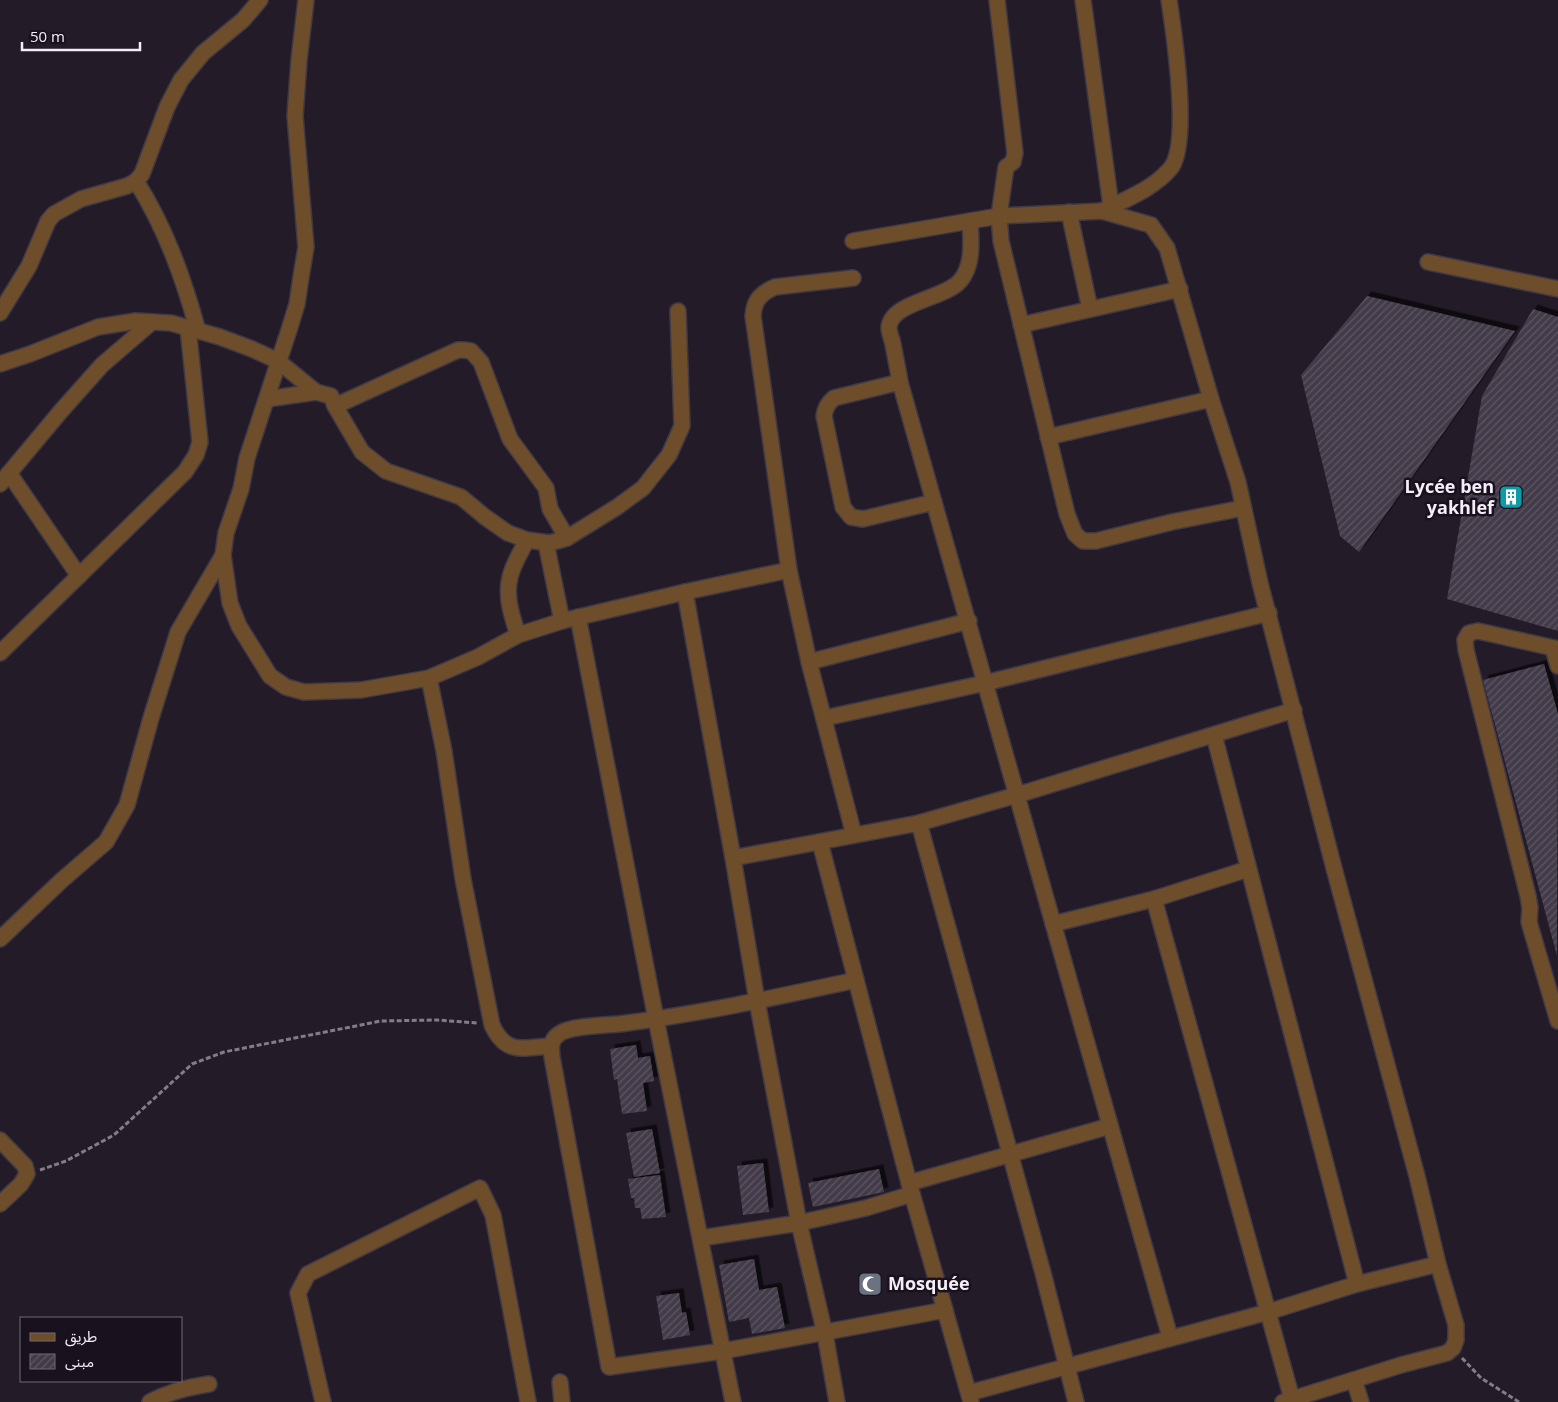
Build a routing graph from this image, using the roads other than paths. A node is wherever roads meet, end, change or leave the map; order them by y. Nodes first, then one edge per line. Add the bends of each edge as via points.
1 (260, 0) edge
2 (306, 0) edge
3 (997, 0) edge
4 (1083, 0) edge
5 (1169, 0) edge
6 (136, 181) junction
7 (1107, 208) junction
8 (1069, 212) junction
9 (999, 216) junction
10 (970, 221) junction
11 (853, 240) dead end
12 (1428, 262) dead end
13 (852, 278) dead end
14 (1180, 288) junction
15 (1558, 289) edge
16 (1090, 309) junction
17 (678, 311) dead end
18 (0, 313) edge
19 (152, 322) junction
20 (1021, 325) junction
21 (193, 329) junction
22 (278, 361) junction
23 (0, 364) edge
24 (900, 382) junction
25 (316, 392) junction
26 (267, 399) junction
27 (1211, 399) junction
28 (335, 406) junction
29 (1048, 437) junction
30 (4, 479) edge
31 (934, 502) junction
32 (1243, 508) junction
33 (567, 538) junction
34 (527, 540) junction
35 (546, 543) junction
36 (223, 555) junction
37 (789, 570) junction
38 (79, 576) junction
39 (685, 592) junction
40 (1268, 613) junction
41 (578, 617) junction
42 (562, 621) junction
43 (969, 622) junction
44 (518, 635) junction
45 (1556, 649) edge
46 (0, 652) edge
47 (809, 662) junction
48 (1558, 666) edge
49 (429, 678) junction
50 (986, 683) junction
51 (1294, 710) junction
52 (825, 718) junction
53 (1214, 735) junction
54 (1017, 795) junction
55 (919, 823) junction
56 (854, 835) junction
57 (820, 842) junction
58 (733, 858) junction
59 (1248, 869) junction
60 (1154, 899) junction
61 (1053, 924) junction
62 (0, 939) edge
63 (856, 980) junction
64 (757, 1001) junction
65 (656, 1019) junction
66 (1558, 1021) edge
67 (550, 1046) junction
68 (1110, 1126) junction
69 (0, 1140) edge
70 (1011, 1154) junction
71 (911, 1188) junction
72 (0, 1204) edge
73 (798, 1223) junction
74 (700, 1238) junction
75 (1438, 1264) junction
76 (1357, 1284) junction
77 (944, 1310) junction
78 (1268, 1312) junction
79 (825, 1334) junction
80 (1170, 1337) junction
81 (724, 1351) junction
82 (1067, 1367) junction
83 (1354, 1380) junction
84 (560, 1382) dead end
85 (209, 1384) dead end
86 (970, 1398) edge
87 (1287, 1401) edge
88 (150, 1402) edge
89 (323, 1402) edge
90 (528, 1402) edge
91 (562, 1402) edge
92 (733, 1402) edge
93 (837, 1402) edge
94 (1076, 1402) edge
95 (1361, 1402) edge

1 - 6 street via 243,20 203,53 180,80 142,174
2 - 22 street via 295,116 306,246 297,304
3 - 9 street via 1016,154 1006,167
4 - 7 street
5 - 7 street via 1178,70 1179,145 1172,168 1159,180
6 - 18 street via 81,199 54,214 29,266
6 - 21 street via 171,246
7 - 8 street
7 - 14 street via 1151,225 1168,248
8 - 9 street
8 - 16 street
9 - 10 street
9 - 20 street via 1001,241
10 - 11 street
10 - 24 street via 969,262 961,280 946,292 902,309 889,327
12 - 15 street
13 - 37 street via 775,287 759,296 754,309
14 - 16 street
14 - 27 street
16 - 20 street
17 - 33 street via 682,426 669,456 643,488
19 - 21 street
19 - 23 street via 98,327
19 - 30 street via 102,365
20 - 29 street
21 - 22 street
21 - 38 street via 200,442 196,455 185,472
22 - 25 street
22 - 26 street
24 - 31 street
24 - 31 street via 834,398 824,412 843,507 851,517 863,518
25 - 26 street
25 - 28 street via 331,396
26 - 36 street via 247,458
27 - 29 street
27 - 32 street via 1238,482
28 - 33 street via 458,350 470,351 481,362 510,439 546,488 550,510
28 - 34 street via 362,452 386,471 461,497 508,533
29 - 32 street via 1067,514 1075,534 1083,541 1096,541
30 - 38 street
31 - 43 street
32 - 40 street
33 - 35 street
34 - 35 street
34 - 44 street via 510,576 508,588 509,606
35 - 42 street
36 - 49 street via 230,602 239,626 270,676 286,687 319,693 361,690
36 - 62 street via 178,632 123,813 106,842
37 - 39 street
37 - 47 street
38 - 46 street
39 - 41 street
39 - 58 street
40 - 50 street
40 - 51 street
41 - 42 street
41 - 65 street
42 - 44 street
43 - 47 street
43 - 50 street
44 - 49 street
45 - 48 street
45 - 66 street via 1478,631 1469,633 1465,640 1528,896 1529,922
47 - 52 street
49 - 67 street via 492,1025 506,1044 516,1048
50 - 52 street
50 - 54 street
51 - 53 street
51 - 75 street
52 - 56 street
53 - 54 street
53 - 59 street
54 - 55 street
54 - 61 street
55 - 56 street
55 - 70 street
56 - 57 street
57 - 58 street
57 - 63 street
58 - 64 street
59 - 60 street
59 - 76 street
60 - 61 street
60 - 78 street
61 - 68 street
63 - 64 street
63 - 71 street
64 - 65 street
64 - 73 street
65 - 67 street via 574,1029 560,1033
65 - 74 street
67 - 81 street via 609,1367
68 - 70 street
68 - 80 street
69 - 72 street via 25,1166 27,1174
70 - 71 street
70 - 82 street
71 - 73 street via 866,1208
71 - 77 street
73 - 74 street
73 - 79 street
74 - 81 street
75 - 76 street
75 - 83 street via 1456,1325 1453,1348 1447,1353
76 - 78 street
77 - 79 street
77 - 86 street
78 - 80 street
78 - 87 street
79 - 81 street
79 - 93 street
80 - 82 street
81 - 92 street
82 - 86 street
82 - 94 street
83 - 87 street
83 - 95 street
84 - 91 street
85 - 88 street via 166,1394
89 - 90 street via 298,1293 308,1274 480,1188 493,1216

